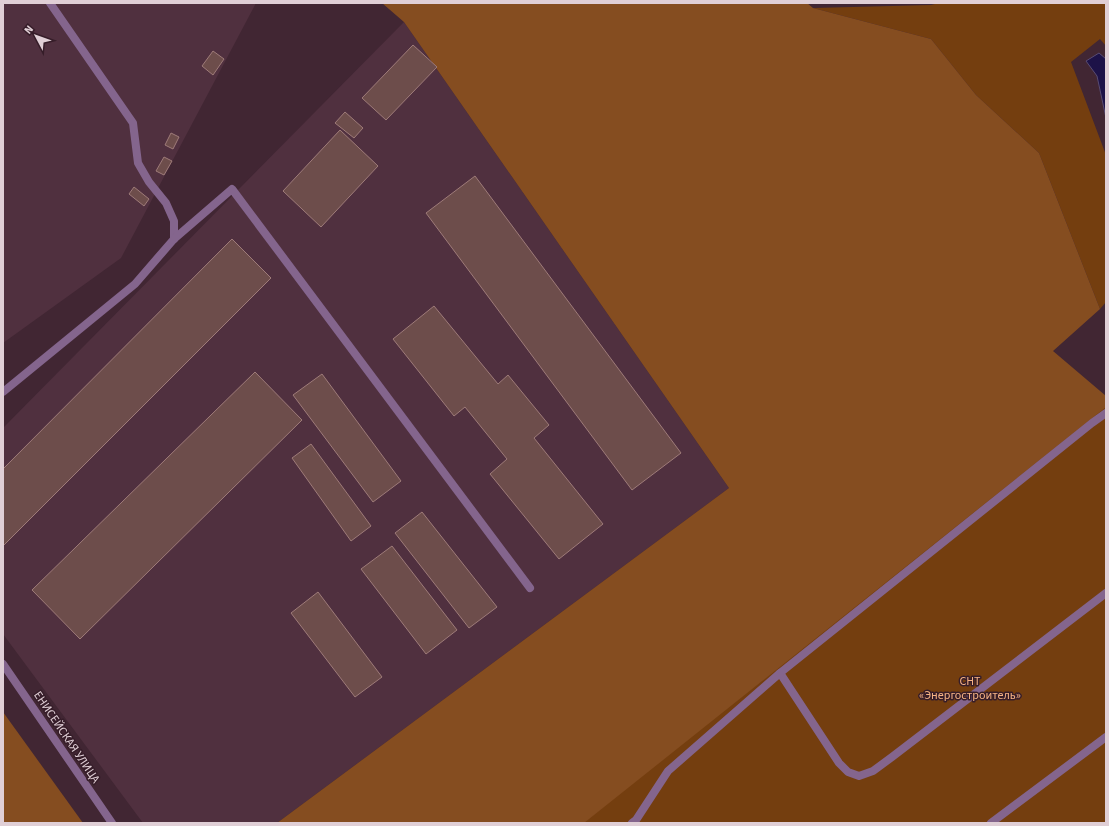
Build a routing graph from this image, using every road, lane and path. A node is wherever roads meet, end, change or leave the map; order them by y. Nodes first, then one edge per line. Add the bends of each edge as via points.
1 (50, 3) edge
2 (174, 239) junction
3 (3, 392) edge
4 (1106, 413) edge
5 (530, 588) dead end
6 (1106, 593) edge
7 (3, 664) edge
8 (780, 673) junction
9 (1106, 737) edge
10 (112, 823) edge
11 (632, 823) edge
12 (991, 823) edge

1 - 2 street via 133,124 138,163 166,203 174,221
2 - 3 street via 135,284
2 - 5 street via 232,189
4 - 8 street
6 - 8 street via 892,757 873,771 859,776 848,772 839,763
7 - 10 street, ЕНИСЕЙСКАЯ УЛИЦА
8 - 11 street via 668,771
9 - 12 street

